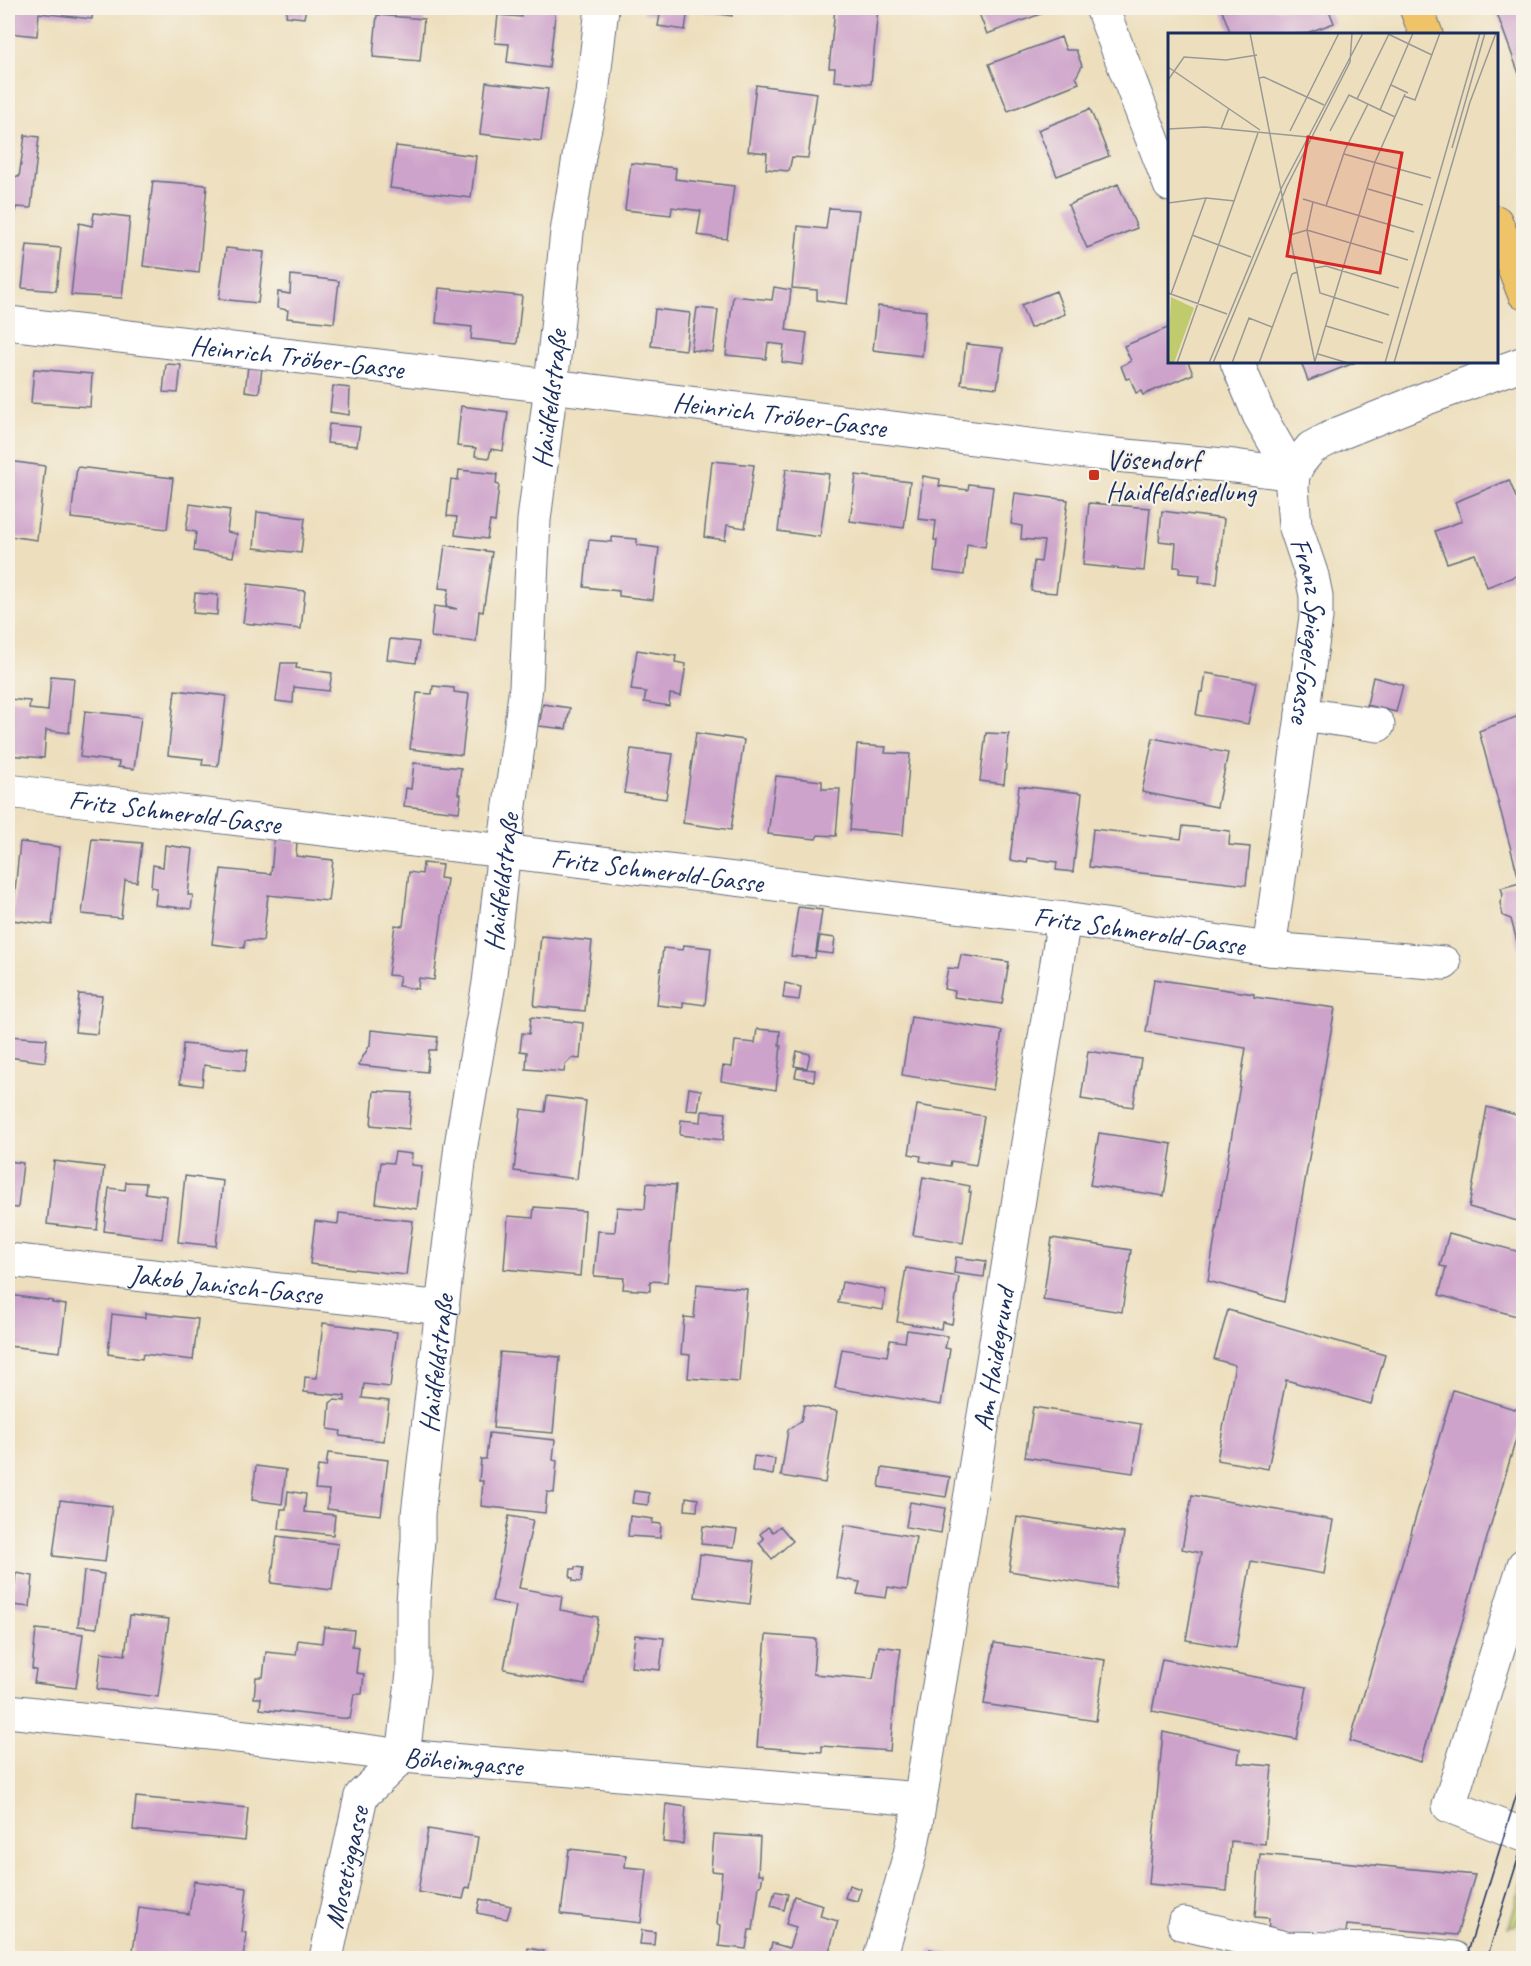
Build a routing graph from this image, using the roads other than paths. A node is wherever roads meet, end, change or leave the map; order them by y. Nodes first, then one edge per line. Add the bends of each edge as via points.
1 (602, 8) edge
2 (1102, 8) edge
3 (1416, 8) edge
4 (1426, 33) edge
5 (1168, 180) edge
6 (1498, 225) edge
7 (1524, 293) edge
8 (8, 323) edge
9 (1237, 363) edge
10 (1524, 363) edge
11 (551, 386) junction
12 (1293, 474) junction
13 (1302, 714) junction
14 (1378, 725) dead end
15 (8, 791) edge
16 (504, 850) junction
17 (1064, 919) junction
18 (1269, 949) junction
19 (1444, 963) dead end
20 (8, 1260) edge
21 (443, 1308) junction
22 (1524, 1565) edge
23 (8, 1711) edge
24 (403, 1756) junction
25 (920, 1799) junction
26 (1524, 1835) edge
27 (1184, 1924) dead end
28 (326, 1959) edge
29 (880, 1959) edge
30 (1454, 1959) edge

1 - 11 street, Haidfeldstraße via 592,94 567,232
2 - 5 street
3 - 4 main road
6 - 7 main road
8 - 11 street, Heinrich Tröber-Gasse
9 - 12 street, Franz Spiegel-Gasse via 1259,415
10 - 12 street via 1340,433 1311,448
11 - 12 street, Heinrich Tröber-Gasse
11 - 16 street, Haidfeldstraße via 534,520 526,687
12 - 13 street, Franz Spiegel-Gasse via 1295,525 1316,597
13 - 14 street
13 - 18 street, Franz Spiegel-Gasse
15 - 16 street, Fritz Schmerold-Gasse
16 - 17 street, Fritz Schmerold-Gasse
16 - 21 street, Haidfeldstraße via 489,983 461,1145
17 - 18 street, Fritz Schmerold-Gasse
17 - 25 street, Am Haidegrund
18 - 19 street, Fritz Schmerold-Gasse
20 - 21 street, Jakob Janisch-Gasse
21 - 24 street, Haidfeldstraße via 418,1514 413,1673
22 - 26 street via 1449,1806
23 - 24 street, Böheimgasse
24 - 25 street, Böheimgasse
24 - 28 street, Mosetiggasse via 361,1796
25 - 29 street, Am Haidegrund via 910,1854
27 - 30 street via 1286,1948 1378,1950

